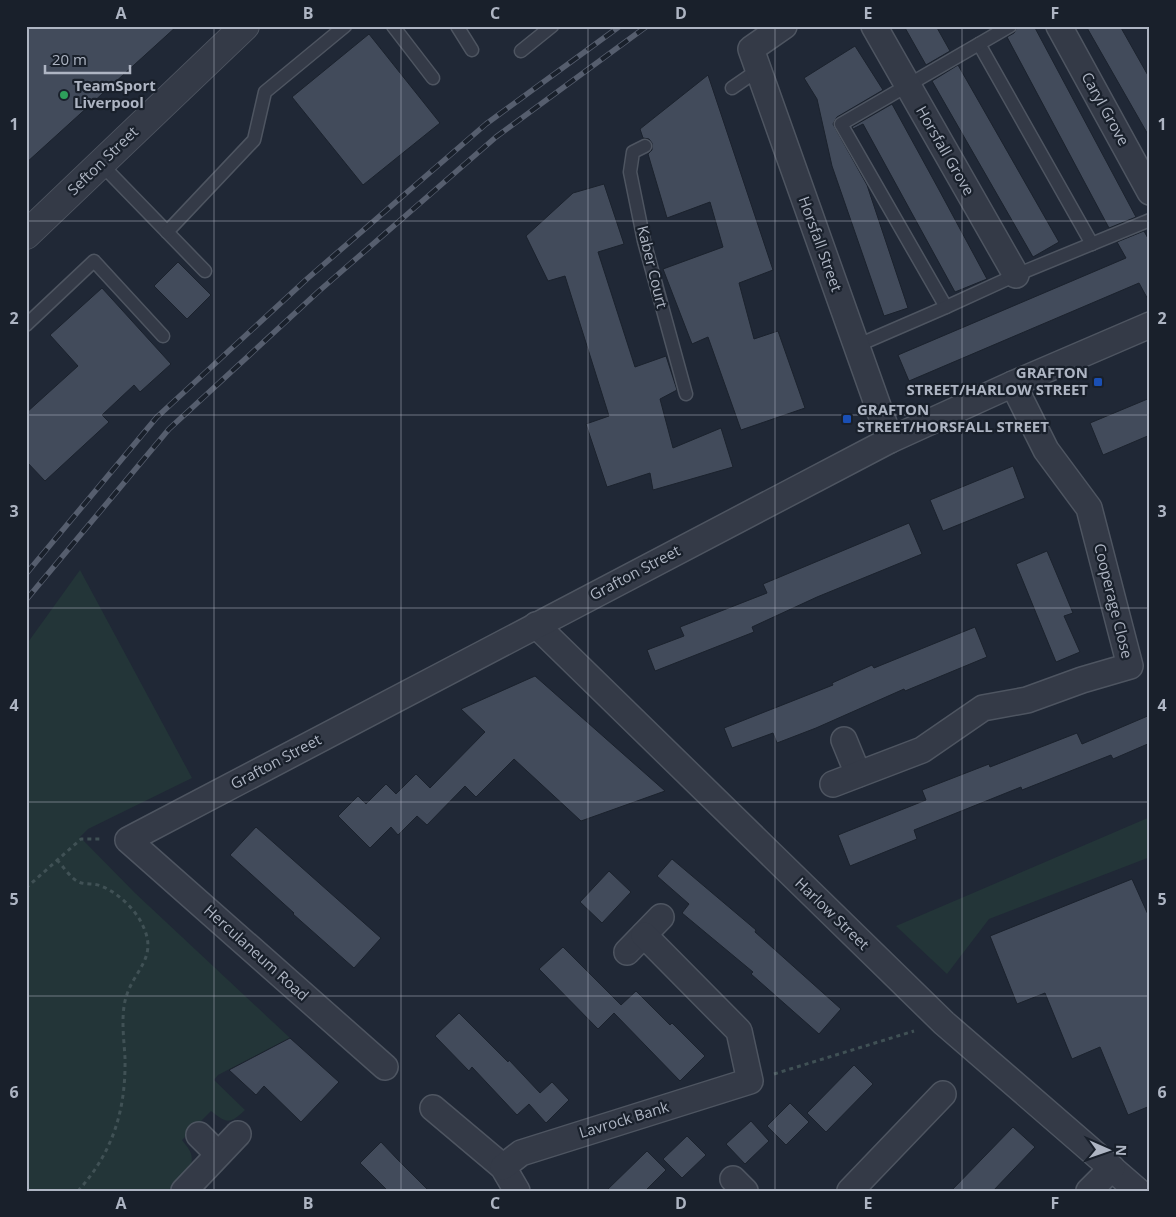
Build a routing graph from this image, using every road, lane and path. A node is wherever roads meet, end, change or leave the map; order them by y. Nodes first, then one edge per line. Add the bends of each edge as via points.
1 (246, 26) edge
2 (345, 26) edge
3 (393, 26) edge
4 (456, 26) edge
5 (552, 26) edge
6 (784, 26) edge
7 (874, 26) edge
8 (1010, 26) edge
9 (1059, 26) edge
10 (979, 44) junction
11 (472, 50) dead end
12 (521, 50) dead end
13 (755, 59) junction
14 (433, 78) dead end
15 (907, 86) junction
16 (732, 88) dead end
17 (645, 146) dead end
18 (101, 164) junction
19 (1150, 192) edge
20 (1150, 220) edge
21 (167, 232) junction
22 (26, 235) edge
23 (1092, 244) junction
24 (205, 271) dead end
25 (1016, 275) junction
26 (946, 307) junction
27 (26, 324) edge
28 (1150, 325) edge
29 (163, 336) dead end
30 (856, 346) junction
31 (1013, 384) junction
32 (686, 394) dead end
33 (890, 440) junction
34 (536, 625) junction
35 (844, 740) dead end
36 (858, 774) junction
37 (833, 784) dead end
38 (128, 840) junction
39 (57, 860) junction
40 (26, 888) edge
41 (661, 917) dead end
42 (944, 1022) junction
43 (385, 1067) dead end
44 (750, 1081) junction
45 (943, 1094) dead end
46 (433, 1108) dead end
47 (238, 1134) dead end
48 (199, 1135) dead end
49 (218, 1154) junction
50 (503, 1167) junction
51 (1112, 1168) junction
52 (78, 1191) edge
53 (184, 1191) edge
54 (518, 1191) edge
55 (850, 1191) edge
56 (1089, 1191) edge
57 (1138, 1191) edge

1 - 18 street, Sefton Street
2 - 21 lane via 265,92 254,140
3 - 14 lane
4 - 11 lane
5 - 12 lane
6 - 13 street
7 - 15 street, Horsfall Grove
8 - 10 lane
9 - 19 street, Caryl Grove
10 - 15 lane
10 - 23 lane
13 - 16 lane
13 - 30 street, Horsfall Street
15 - 25 street, Horsfall Grove
15 - 26 lane via 841,124
17 - 32 lane, Kaber Court via 633,152 630,172 644,241
18 - 21 lane
18 - 22 street, Sefton Street
20 - 23 lane
21 - 24 lane
23 - 25 lane
25 - 26 lane
26 - 30 lane
27 - 29 lane via 94,260
28 - 31 street, Grafton Street
30 - 33 street, Horsfall Street
31 - 33 street, Grafton Street
31 - 36 street, Cooperage Close via 1046,450 1090,508 1130,666 1027,700 983,708 922,750
33 - 34 street, Grafton Street
34 - 38 street, Grafton Street
34 - 42 street, Harlow Street
35 - 36 street
36 - 37 street, Cooperage Close
38 - 39 path via 81,839
38 - 43 street, Herculaneum Road
39 - 40 path
39 - 52 path via 78,882 101,886 124,901 141,922 149,948 146,961 133,980 125,1002 125,1084 114,1137
41 - 44 street via 636,943 739,1032
42 - 44 path
42 - 51 street, Harlow Street
44 - 50 street, Lavrock Bank via 521,1153
45 - 55 street
46 - 50 street
47 - 49 street
48 - 49 street
49 - 53 street
50 - 54 street
51 - 56 street
51 - 57 street, Harlow Street

